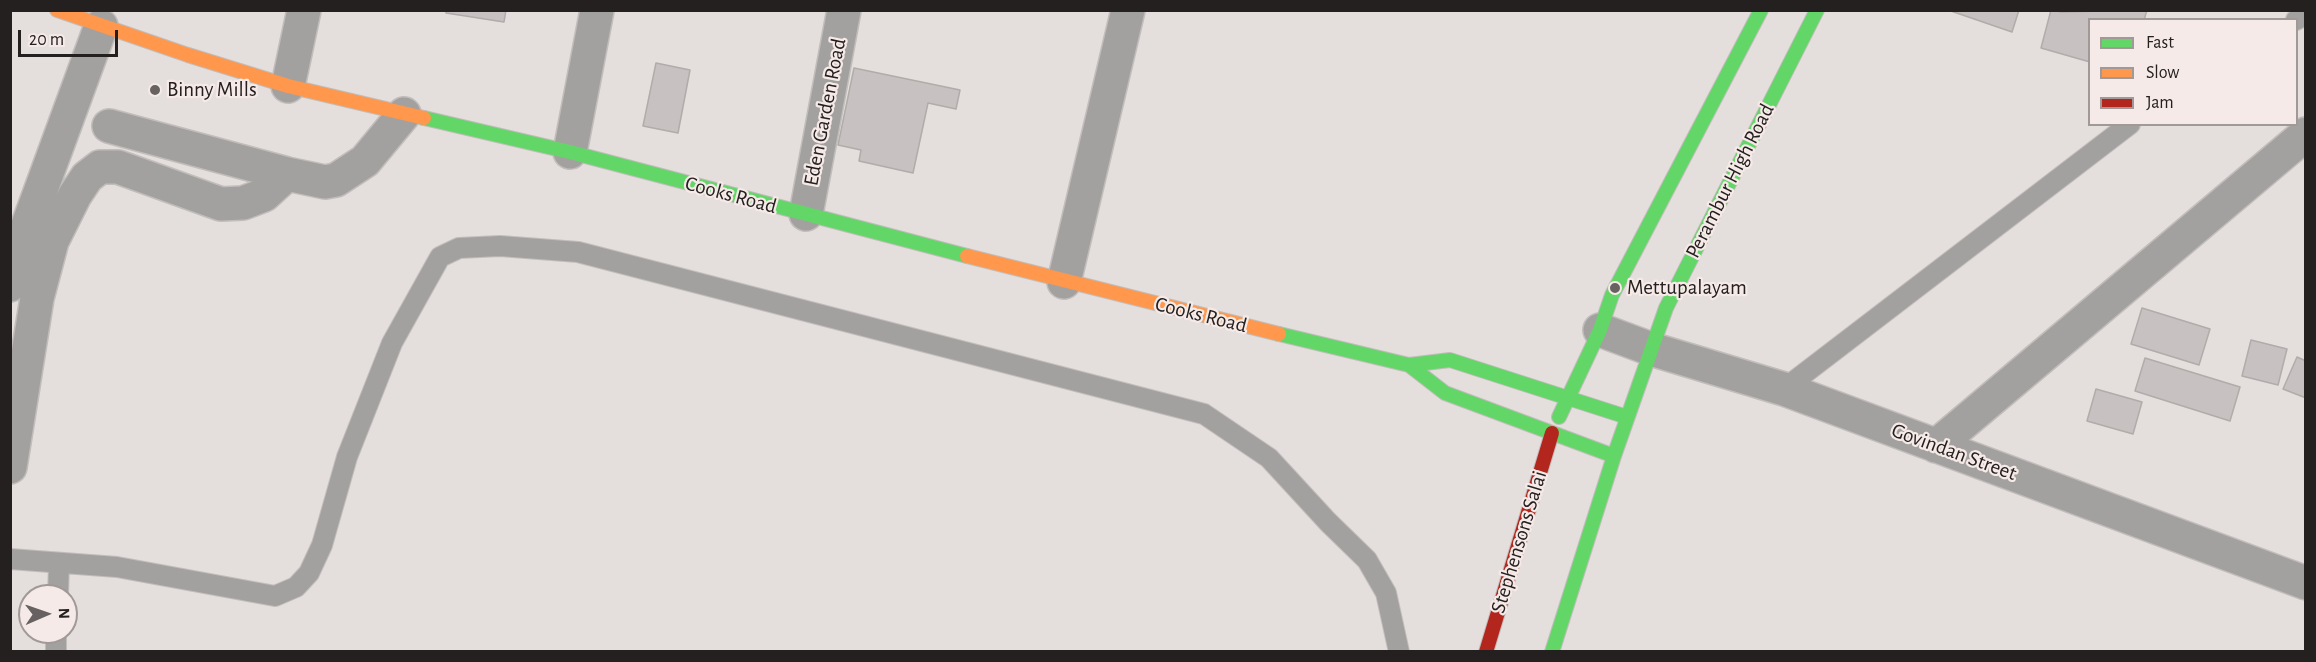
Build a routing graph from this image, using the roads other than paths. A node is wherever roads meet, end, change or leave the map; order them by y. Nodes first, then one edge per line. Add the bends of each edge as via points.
1 (57, 10) edge
2 (304, 10) edge
3 (597, 10) edge
4 (844, 10) edge
5 (1128, 10) edge
6 (1761, 10) edge
7 (1817, 10) edge
8 (87, 18) edge
9 (288, 86) junction
10 (404, 114) junction
11 (109, 126) dead end
12 (2127, 126) edge
13 (2306, 134) edge
14 (570, 152) junction
15 (286, 174) junction
16 (806, 214) junction
17 (1064, 282) junction
18 (10, 285) edge
19 (1600, 330) junction
20 (1651, 349) junction
21 (1409, 365) junction
22 (1784, 389) junction
23 (1568, 398) junction
24 (1627, 417) junction
25 (1552, 433) junction
26 (1936, 446) junction
27 (1614, 456) junction
28 (10, 467) edge
29 (10, 559) edge
30 (59, 563) junction
31 (2306, 583) edge
32 (58, 584) edge
33 (1399, 651) edge
34 (1486, 651) edge
35 (1552, 651) edge

1 - 8 main road, Cooks Road
2 - 9 street
3 - 14 street
4 - 16 street, Eden Garden Road
5 - 17 street
6 - 19 main road via 1612,295
7 - 20 main road, Perambur High Road via 1666,308
8 - 9 main road, Cooks Road
8 - 18 street via 46,177 16,255
9 - 10 main road, Cooks Road
10 - 14 main road, Cooks Road
10 - 15 street via 365,161 336,180 325,182
11 - 15 street
12 - 22 lane
13 - 26 street
14 - 16 main road, Cooks Road
15 - 28 street via 264,195 243,203 221,204 118,166 100,167 87,177 52,241 37,298
16 - 17 main road, Cooks Road
17 - 21 main road, Cooks Road
19 - 20 street, Govindan Street
19 - 23 main road
20 - 22 street, Govindan Street
20 - 24 main road, Perambur High Road
21 - 23 main road, Cooks Road via 1450,360
21 - 25 main road, Cooks Road via 1445,393
22 - 26 street, Govindan Street
23 - 24 main road, Cooks Road
23 - 25 main road
24 - 27 main road, Perambur High Road
25 - 27 main road, Cooks Road
25 - 34 main road, Stephensons Salai
26 - 31 street, Govindan Street
27 - 35 main road
29 - 30 lane
30 - 32 lane
30 - 33 lane via 117,567 275,596 296,587 309,573 322,545 348,457 392,343 440,257 459,248 500,246 578,252 1204,414 1269,458 1367,560 1386,593

